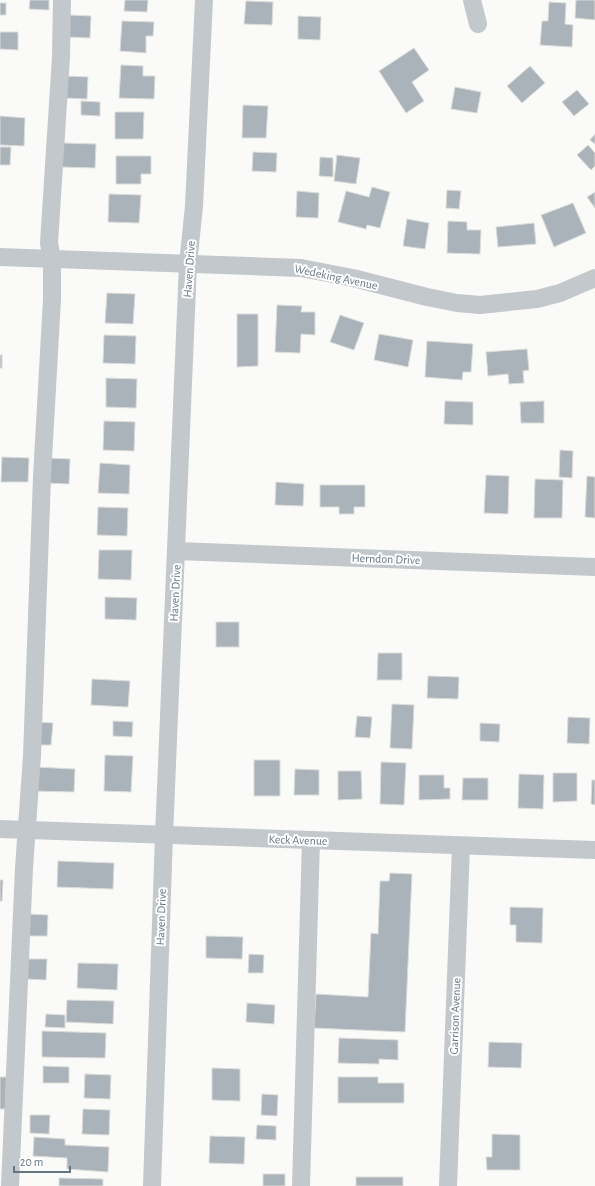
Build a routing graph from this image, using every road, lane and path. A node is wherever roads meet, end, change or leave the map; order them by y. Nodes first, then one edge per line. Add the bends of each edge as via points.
1 (62, 0) edge
2 (204, 0) edge
3 (472, 0) edge
4 (478, 24) dead end
5 (0, 257) edge
6 (52, 259) junction
7 (188, 264) junction
8 (595, 278) edge
9 (176, 551) junction
10 (595, 567) edge
11 (0, 829) edge
12 (27, 830) junction
13 (164, 835) junction
14 (311, 840) junction
15 (461, 846) junction
16 (595, 850) edge
17 (10, 1186) edge
18 (152, 1186) edge
19 (301, 1186) edge
20 (448, 1186) edge

1 - 6 street via 61,57 49,243
2 - 7 street, Haven Drive via 194,206
3 - 4 street
5 - 6 street, Wedeking Avenue
6 - 7 street, Wedeking Avenue
6 - 12 street
7 - 8 street, Wedeking Avenue via 301,268 353,278 427,298 480,305 537,299 560,293
7 - 9 street, Haven Drive
9 - 10 street, Herndon Drive
9 - 13 street, Haven Drive
11 - 12 street, Keck Avenue
12 - 13 street, Keck Avenue
12 - 17 street
13 - 14 street, Keck Avenue
13 - 18 street, Haven Drive
14 - 15 street, Keck Avenue
14 - 19 street
15 - 16 street, Keck Avenue
15 - 20 street, Garrison Avenue

